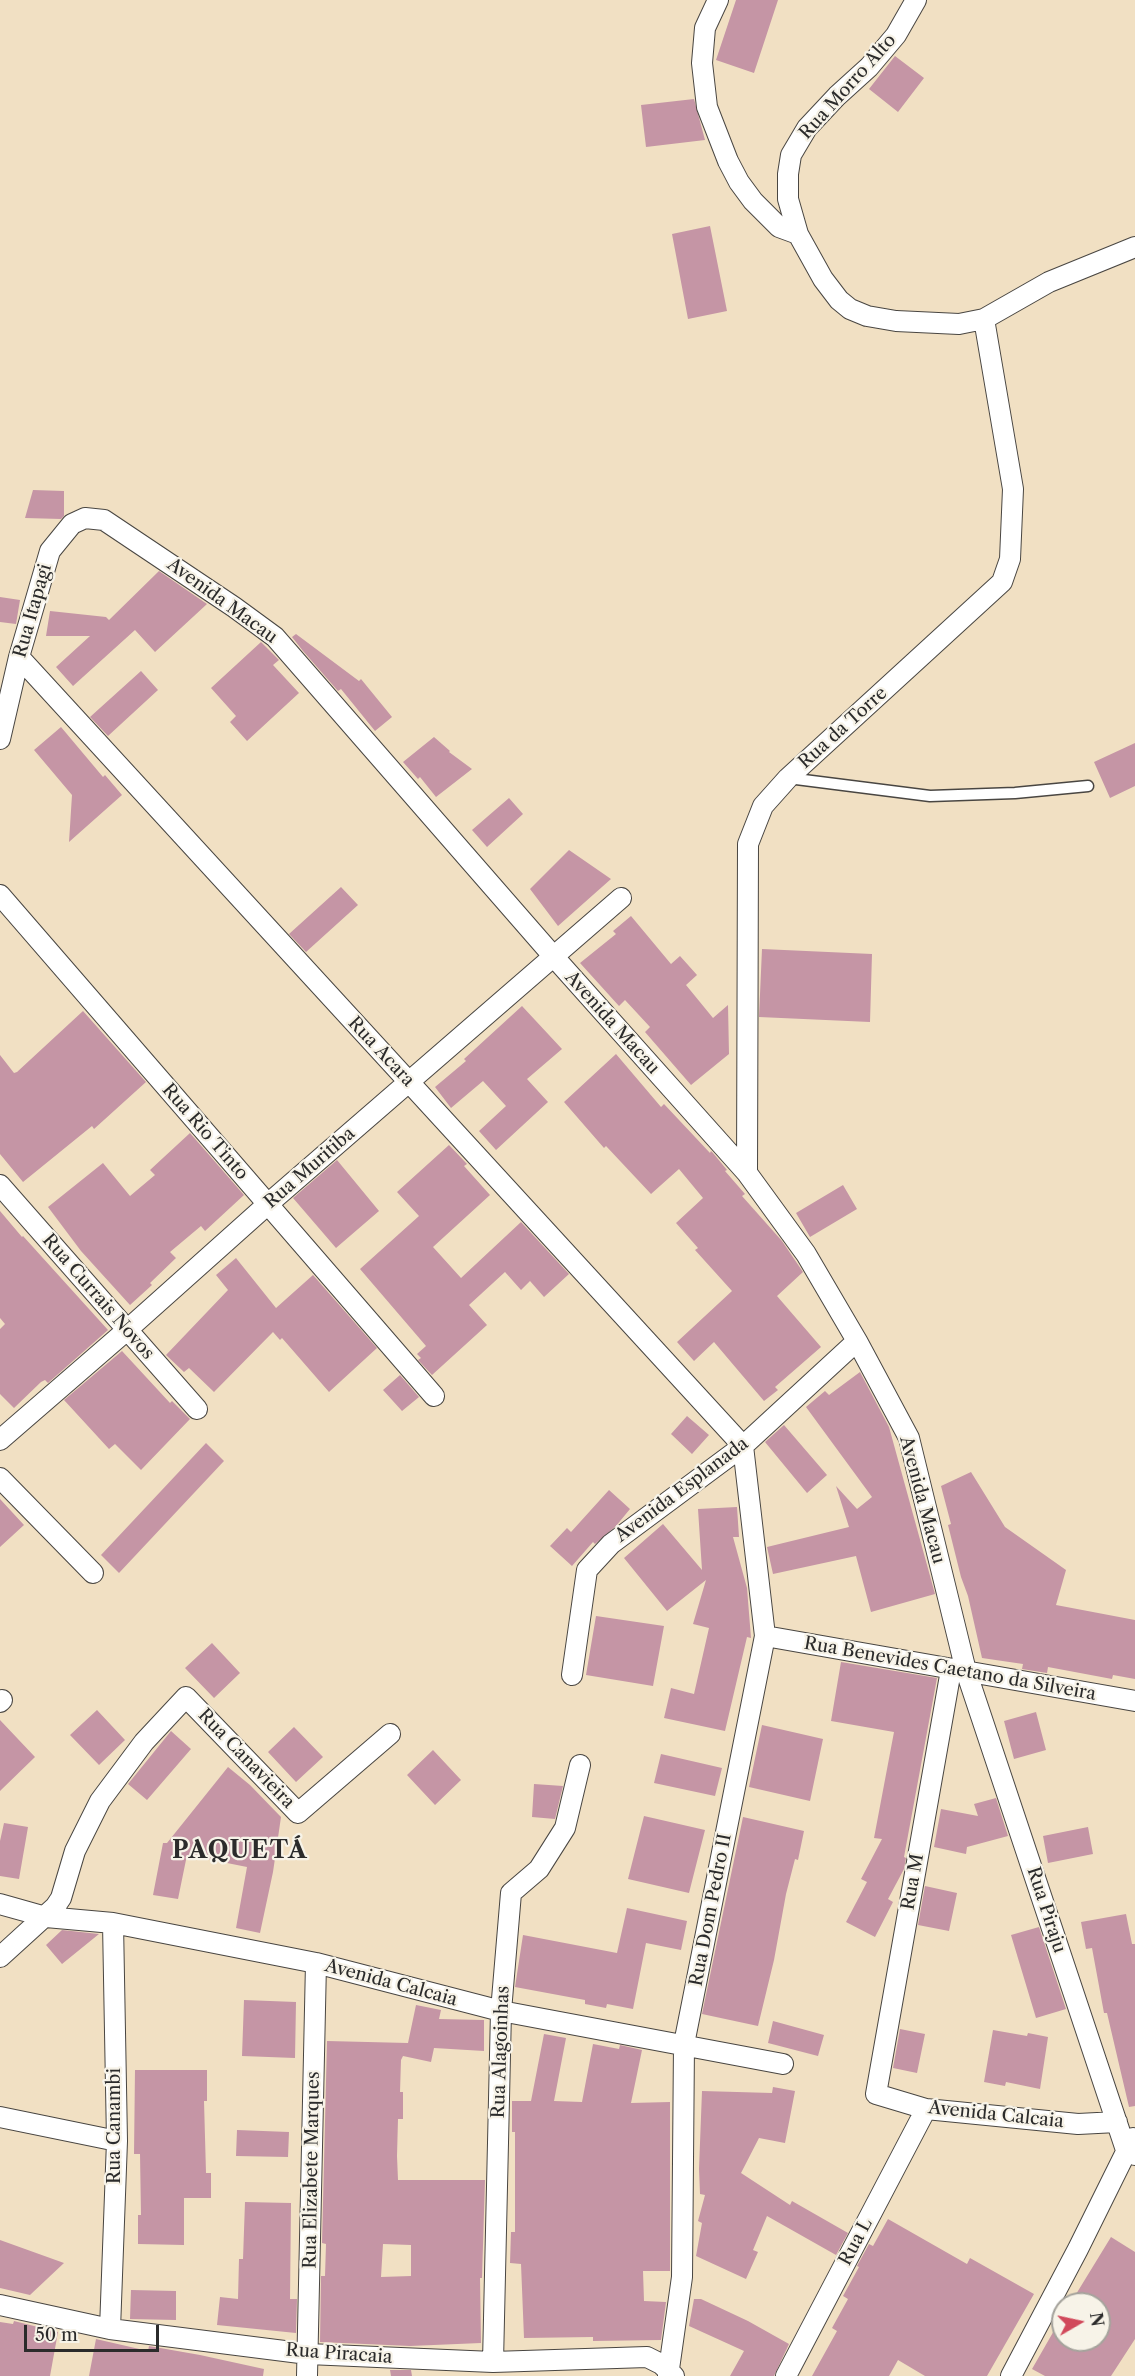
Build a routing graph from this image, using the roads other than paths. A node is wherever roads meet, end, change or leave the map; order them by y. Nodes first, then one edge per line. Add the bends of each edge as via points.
1 (718, 0) edge
2 (916, 0) edge
3 (798, 234) junction
4 (1135, 247) edge
5 (984, 319) junction
6 (72, 524) joint
7 (19, 657) junction
8 (0, 739) edge
9 (788, 778) junction
10 (1088, 786) dead end
11 (0, 895) edge
12 (621, 898) dead end
13 (554, 957) junction
14 (409, 1083) junction
15 (747, 1173) junction
16 (0, 1185) edge
17 (268, 1204) junction
18 (127, 1330) junction
19 (857, 1341) junction
20 (434, 1396) dead end
21 (196, 1410) dead end
22 (0, 1440) edge
23 (743, 1446) junction
24 (0, 1478) edge
25 (93, 1573) dead end
26 (765, 1636) junction
27 (958, 1670) junction
28 (572, 1675) dead end
29 (1135, 1701) edge
30 (390, 1734) dead end
31 (580, 1766) dead end
32 (0, 1904) edge
33 (46, 1917) junction
34 (113, 1923) junction
35 (0, 1957) edge
36 (316, 1963) junction
37 (501, 2011) junction
38 (684, 2044) junction
39 (783, 2064) dead end
40 (876, 2094) joint
41 (926, 2109) junction
42 (0, 2117) edge
43 (1117, 2122) junction
44 (117, 2141) junction
45 (1132, 2146) edge
46 (0, 2305) edge
47 (110, 2329) junction
48 (308, 2354) junction
49 (493, 2362) junction
50 (670, 2375) edge
51 (307, 2376) edge
52 (786, 2376) edge
53 (1011, 2376) edge

1 - 3 street via 705,28 702,63 707,107 739,183 779,227
2 - 3 street, Rua Morro Alto via 896,35 807,128 791,155 788,199
3 - 5 street, Rua Morro Alto via 823,279 850,309 906,322 959,324
4 - 5 street via 1049,282
5 - 9 street, Rua da Torre via 1013,489 1010,559 1002,582
6 - 7 street, Rua Itapagi via 50,550
6 - 13 street, Avenida Macau via 85,518 104,520 275,637
7 - 8 street, Rua Itapagi
7 - 14 street, Rua Acara
9 - 10 lane via 930,796
9 - 15 street, Rua da Torre via 763,806 748,844
11 - 17 street, Rua Rio Tinto
12 - 13 street, Rua Muritiba
13 - 14 street, Rua Muritiba
13 - 15 street, Avenida Macau
14 - 17 street, Rua Muritiba
14 - 23 street, Rua Acara
15 - 19 street, Avenida Macau via 806,1254
16 - 18 street, Rua Currais Novos
17 - 18 street, Rua Muritiba
17 - 20 street, Rua Rio Tinto
18 - 21 street, Rua Currais Novos
18 - 22 street, Rua Muritiba
19 - 23 street, Avenida Esplanada
19 - 27 street, Avenida Macau via 909,1438
23 - 26 street, Rua Dom Pedro II
23 - 28 street, Avenida Esplanada via 611,1544 587,1570
24 - 25 street
26 - 27 street, Rua Benevides Caetano da Silveira
26 - 38 street, Rua Dom Pedro II
27 - 29 street, Rua Benevides Caetano da Silveira
27 - 40 street, Rua M
27 - 43 street, Rua Piraju
30 - 33 street, Rua Canavieira via 298,1813 186,1697 144,1742 99,1801 75,1851 61,1898
31 - 37 street, Rua Alagoinhas via 565,1828 539,1869 511,1893
32 - 33 street, Avenida Calcaia
33 - 34 street, Avenida Calcaia
33 - 35 street, Rua Canavieira
34 - 36 street, Avenida Calcaia
34 - 44 street, Rua Canambi
36 - 37 street, Avenida Calcaia
36 - 48 street, Rua Elizabete Marques
37 - 38 street, Avenida Calcaia
37 - 49 street, Rua Alagoinhas
38 - 39 street, Avenida Calcaia
38 - 50 street, Rua Dom Pedro II via 682,2277
40 - 41 street, Avenida Calcaia
41 - 43 street, Avenida Calcaia via 1078,2124
41 - 52 street, Rua L
42 - 44 street
43 - 45 street, Rua Piraju
44 - 47 street, Rua Canambi
45 - 53 street
46 - 47 street, Rua Piracaia
47 - 48 street, Rua Piracaia
48 - 49 street, Rua Piracaia
48 - 51 street, Rua Elizabete Marques
49 - 50 street, Rua Piracaia via 646,2357 661,2364

